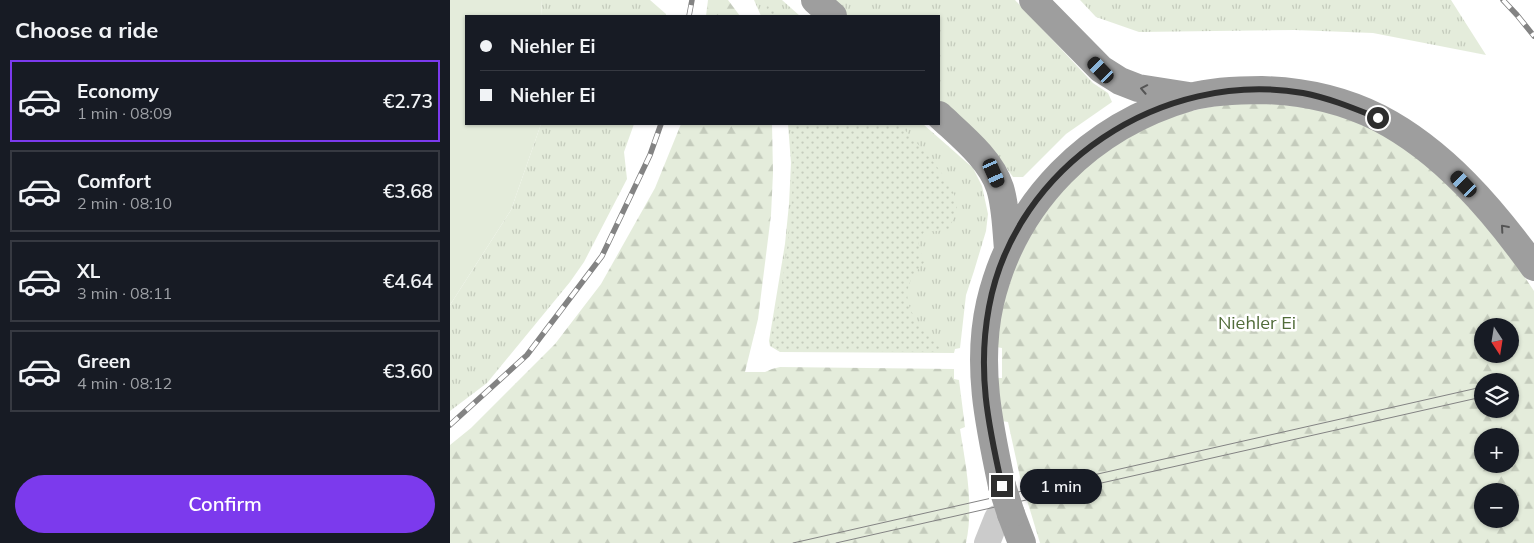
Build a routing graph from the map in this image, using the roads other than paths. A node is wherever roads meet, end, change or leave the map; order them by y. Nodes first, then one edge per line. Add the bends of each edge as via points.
1 (815, 0) edge
2 (1033, 0) edge
3 (832, 15) edge
4 (1192, 97) junction
5 (940, 116) edge
6 (1008, 249) junction
7 (1534, 267) edge
8 (1004, 516) junction
9 (987, 543) edge
10 (1022, 543) edge

1 - 3 highway
4 -> 2 highway via 1138,88 1101,70
4 - 6 highway via 1135,118 1098,140 1048,186
7 -> 4 highway via 1508,232 1453,173 1416,141 1378,118 1337,101 1279,90
5 - 6 highway via 977,151 994,173 1004,205
6 - 8 highway, bridge via 990,305 984,351 989,423 1002,486
8 - 9 street
8 - 10 highway

